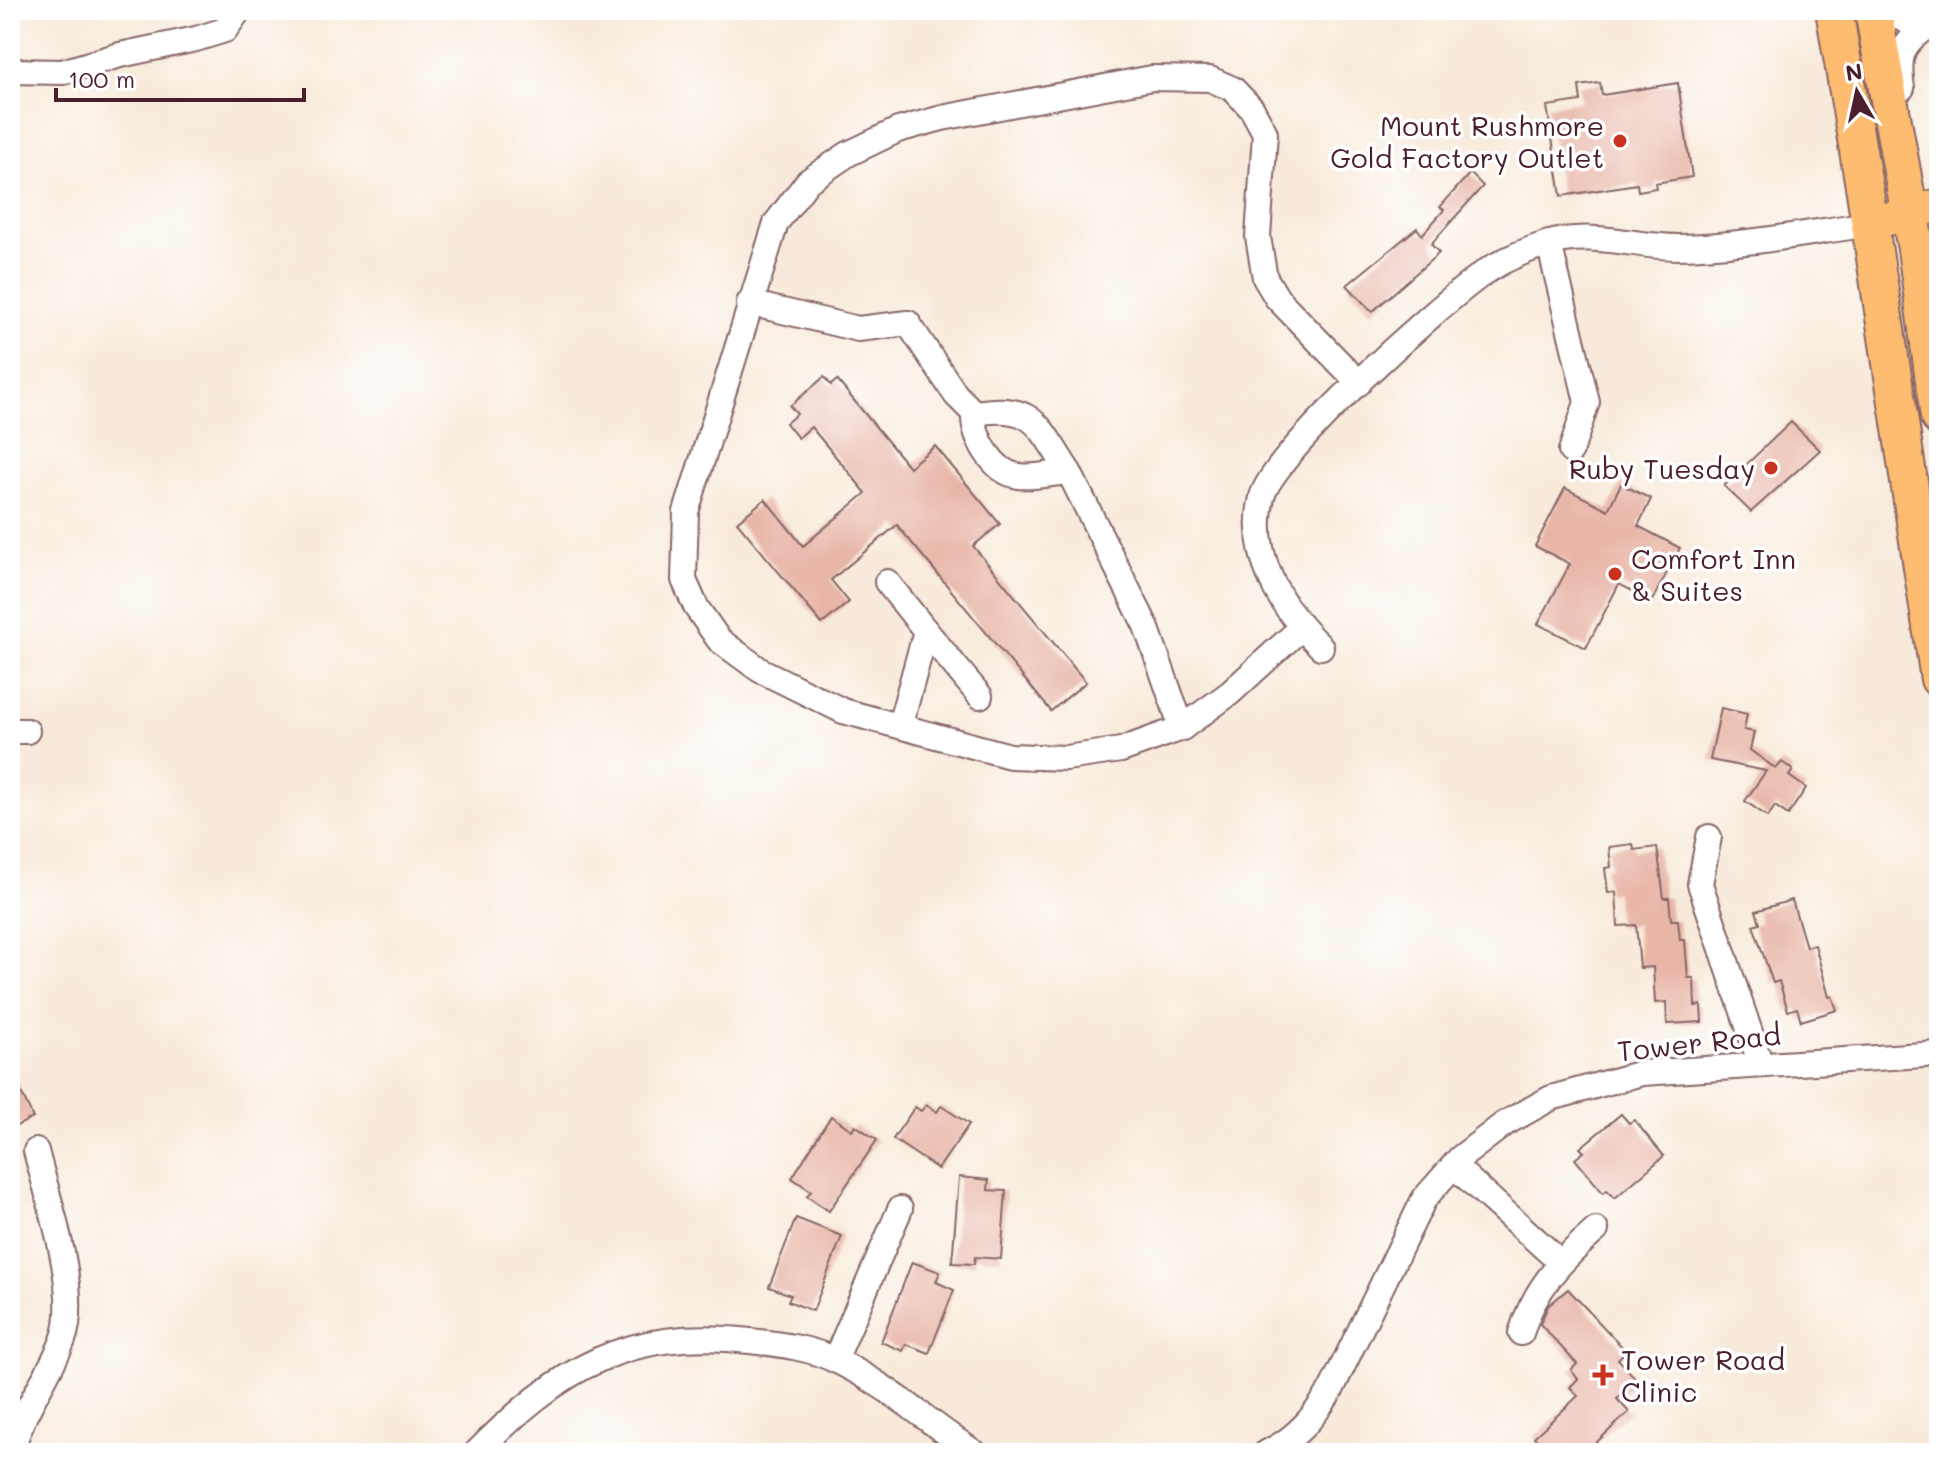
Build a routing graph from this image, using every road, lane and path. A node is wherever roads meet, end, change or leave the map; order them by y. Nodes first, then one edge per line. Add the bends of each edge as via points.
1 (239, 10) edge
2 (1834, 10) edge
3 (1873, 10) edge
4 (1883, 10) edge
5 (1935, 24) edge
6 (10, 71) edge
7 (1900, 165) junction
8 (1924, 209) edge
9 (1870, 224) junction
10 (1549, 243) junction
11 (749, 303) junction
12 (1359, 383) junction
13 (974, 413) junction
14 (1939, 417) edge
15 (1939, 437) edge
16 (1571, 451) dead end
17 (1069, 472) junction
18 (887, 582) dead end
19 (1301, 628) junction
20 (926, 631) junction
21 (1321, 647) dead end
22 (1939, 679) edge
23 (980, 696) dead end
24 (900, 725) junction
25 (1182, 728) junction
26 (1709, 837) dead end
27 (1939, 1054) edge
28 (1761, 1065) junction
29 (36, 1151) dead end
30 (1454, 1166) junction
31 (900, 1209) dead end
32 (1596, 1230) dead end
33 (1559, 1261) junction
34 (1521, 1333) dead end
35 (835, 1360) junction
36 (13, 1439) edge
37 (476, 1453) edge
38 (975, 1453) edge
39 (1266, 1453) edge

1 - 6 street via 225,30 196,39 62,72
2 - 9 highway
3 - 7 highway
4 - 5 street via 1907,21
5 - 7 street via 1907,39 1900,59 1908,130
7 - 8 highway
8 - 9 main road
8 - 14 highway
9 - 10 street via 1733,244 1667,247 1576,238
9 - 15 highway via 1891,260 1907,354
9 - 22 highway
10 - 12 street via 1482,274
10 - 16 street via 1587,402
11 - 12 street via 776,223 808,181 848,154 898,130 942,118 1152,78 1210,79 1233,89 1265,133 1258,237 1265,278 1277,298
11 - 13 street via 858,329 908,323
11 - 24 street via 686,512 684,580 719,640 760,670 843,711
12 - 19 street via 1276,468 1262,496 1262,556
13 - 17 street via 1010,408 1025,413
13 - 17 street via 973,426 984,450 1008,473
17 - 25 street via 1146,626
18 - 20 street
19 - 21 street
19 - 25 street via 1230,693
20 - 23 street
20 - 24 street
24 - 25 street via 1010,756 1066,758 1121,750
26 - 28 street via 1700,884
27 - 28 street, Tower Road
28 - 30 street, Tower Road via 1642,1073 1592,1084 1551,1098 1504,1124
29 - 36 street via 67,1279 65,1337
30 - 33 street
30 - 39 street, Tower Road via 1424,1199 1312,1420
31 - 35 street
32 - 33 street
33 - 34 street
35 - 37 street via 800,1348 723,1338 669,1339 611,1352 558,1381
35 - 38 street via 901,1396

